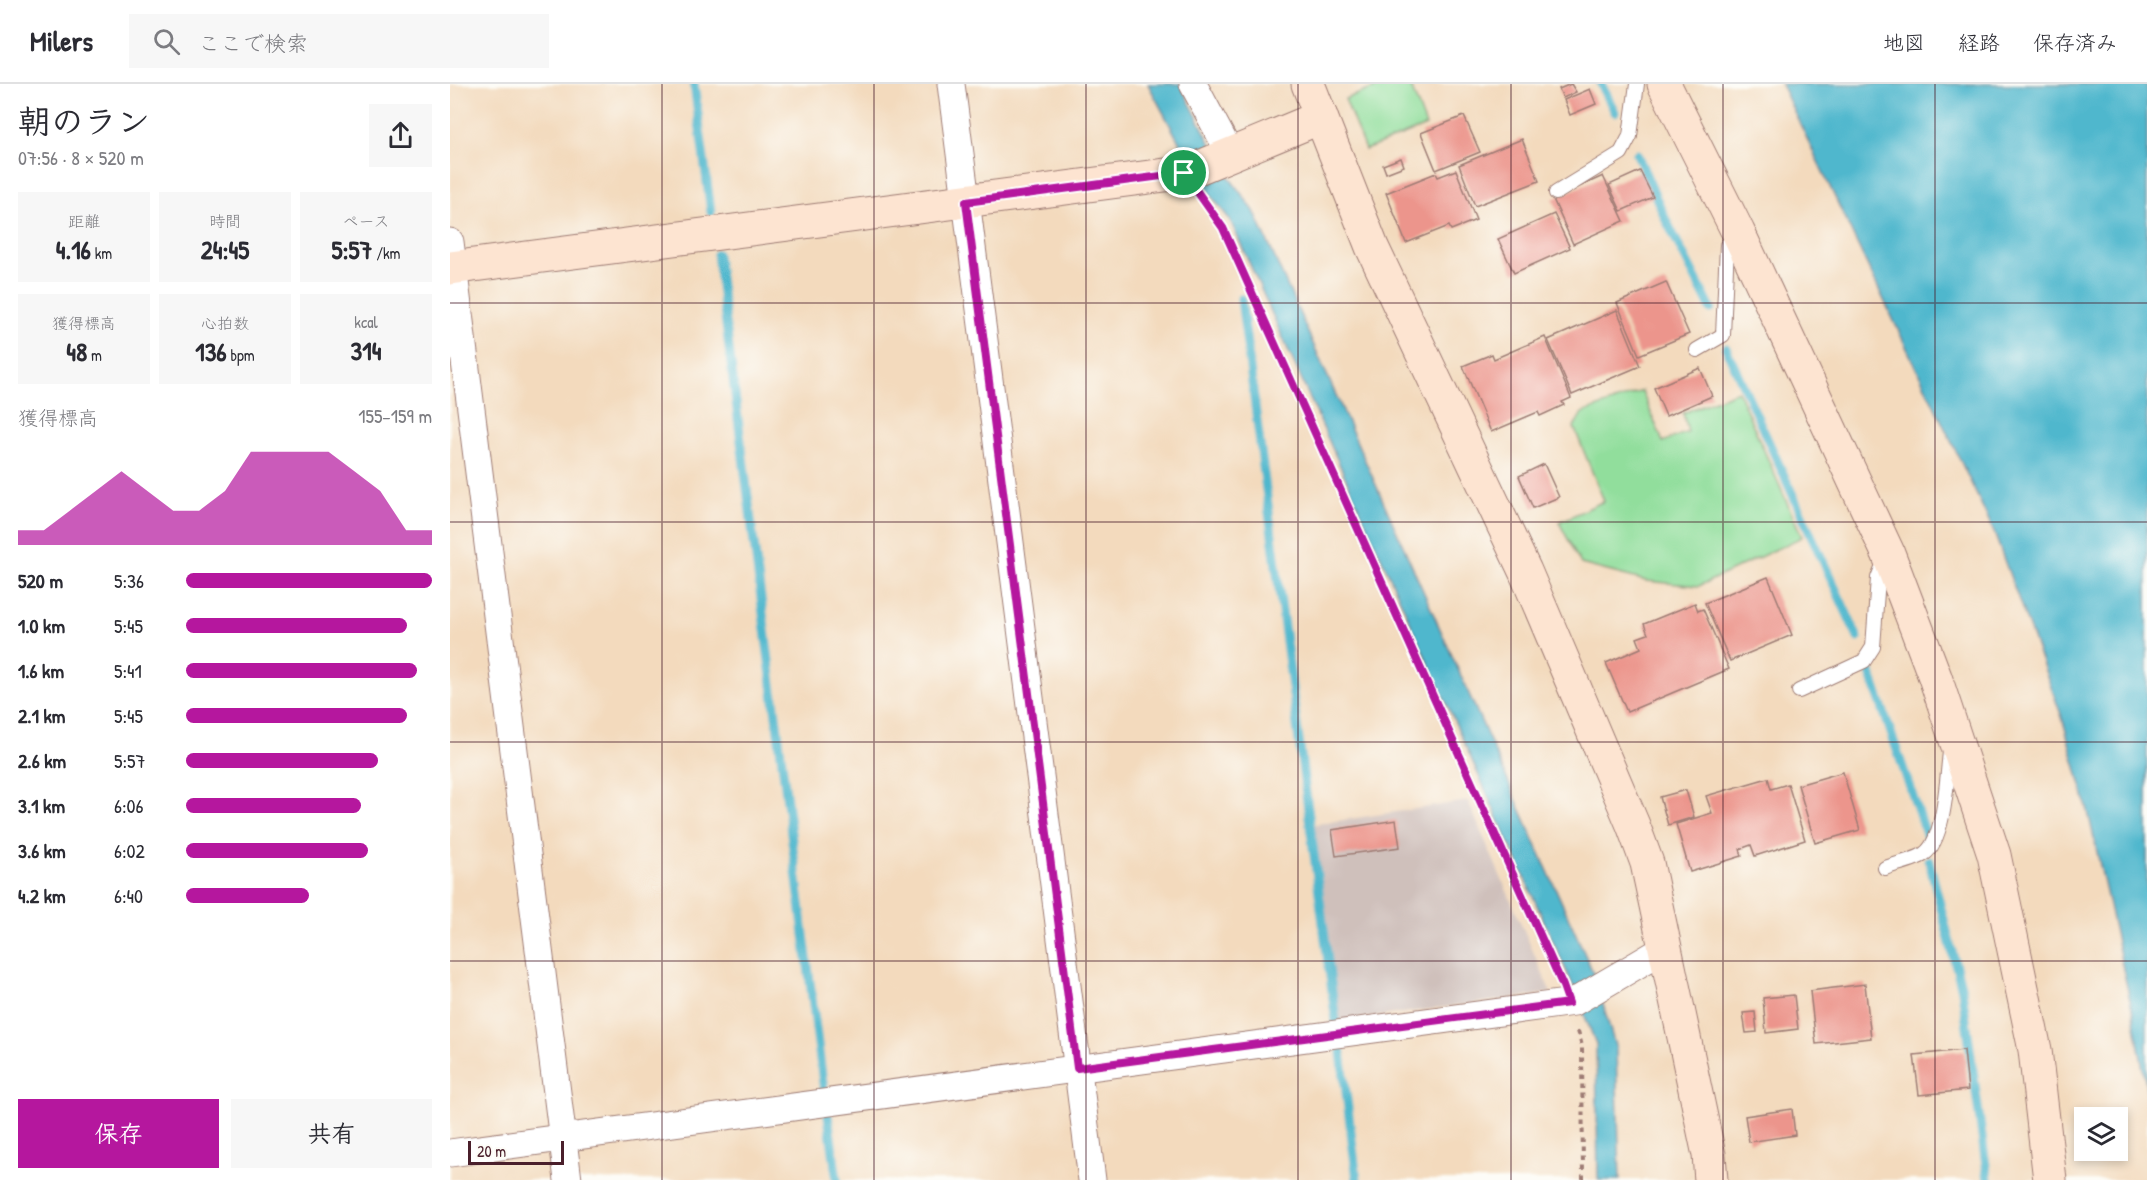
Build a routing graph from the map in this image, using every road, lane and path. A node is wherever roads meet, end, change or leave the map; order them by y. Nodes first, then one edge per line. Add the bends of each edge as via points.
1 (951, 84) edge
2 (1193, 84) edge
3 (1308, 84) edge
4 (1637, 84) edge
5 (1664, 84) edge
6 (1321, 117) junction
7 (1228, 156) junction
8 (1186, 173) junction
9 (1556, 193) dead end
10 (966, 202) junction
11 (1738, 232) junction
12 (451, 260) edge
13 (1697, 350) dead end
14 (1888, 553) junction
15 (1799, 691) dead end
16 (1953, 732) junction
17 (1884, 868) dead end
18 (1664, 949) junction
19 (1572, 1003) junction
20 (1077, 1068) junction
21 (563, 1138) junction
22 (450, 1152) edge
23 (568, 1180) edge
24 (1092, 1180) edge
25 (1582, 1180) edge
26 (1710, 1180) edge
27 (2050, 1180) edge

1 - 10 street
2 - 7 street
3 - 6 street
4 - 9 lane via 1630,136 1621,153
5 - 11 street
6 - 7 street
6 - 18 street via 1372,247 1525,571 1633,825 1647,863
7 - 8 street
8 - 10 street
8 - 19 path via 1223,228
10 - 12 street
10 - 20 street
11 - 13 lane via 1727,245 1723,335
11 - 14 street
12 - 21 street
14 - 15 lane via 1878,578 1873,647 1864,661
14 - 16 street
16 - 17 lane via 1935,840 1925,854
16 - 27 street via 1994,855 2035,1050
18 - 19 street
18 - 26 street via 1709,1155
19 - 20 street
19 - 25 path via 1582,1046
20 - 21 street
20 - 24 street
21 - 22 street
21 - 23 street

